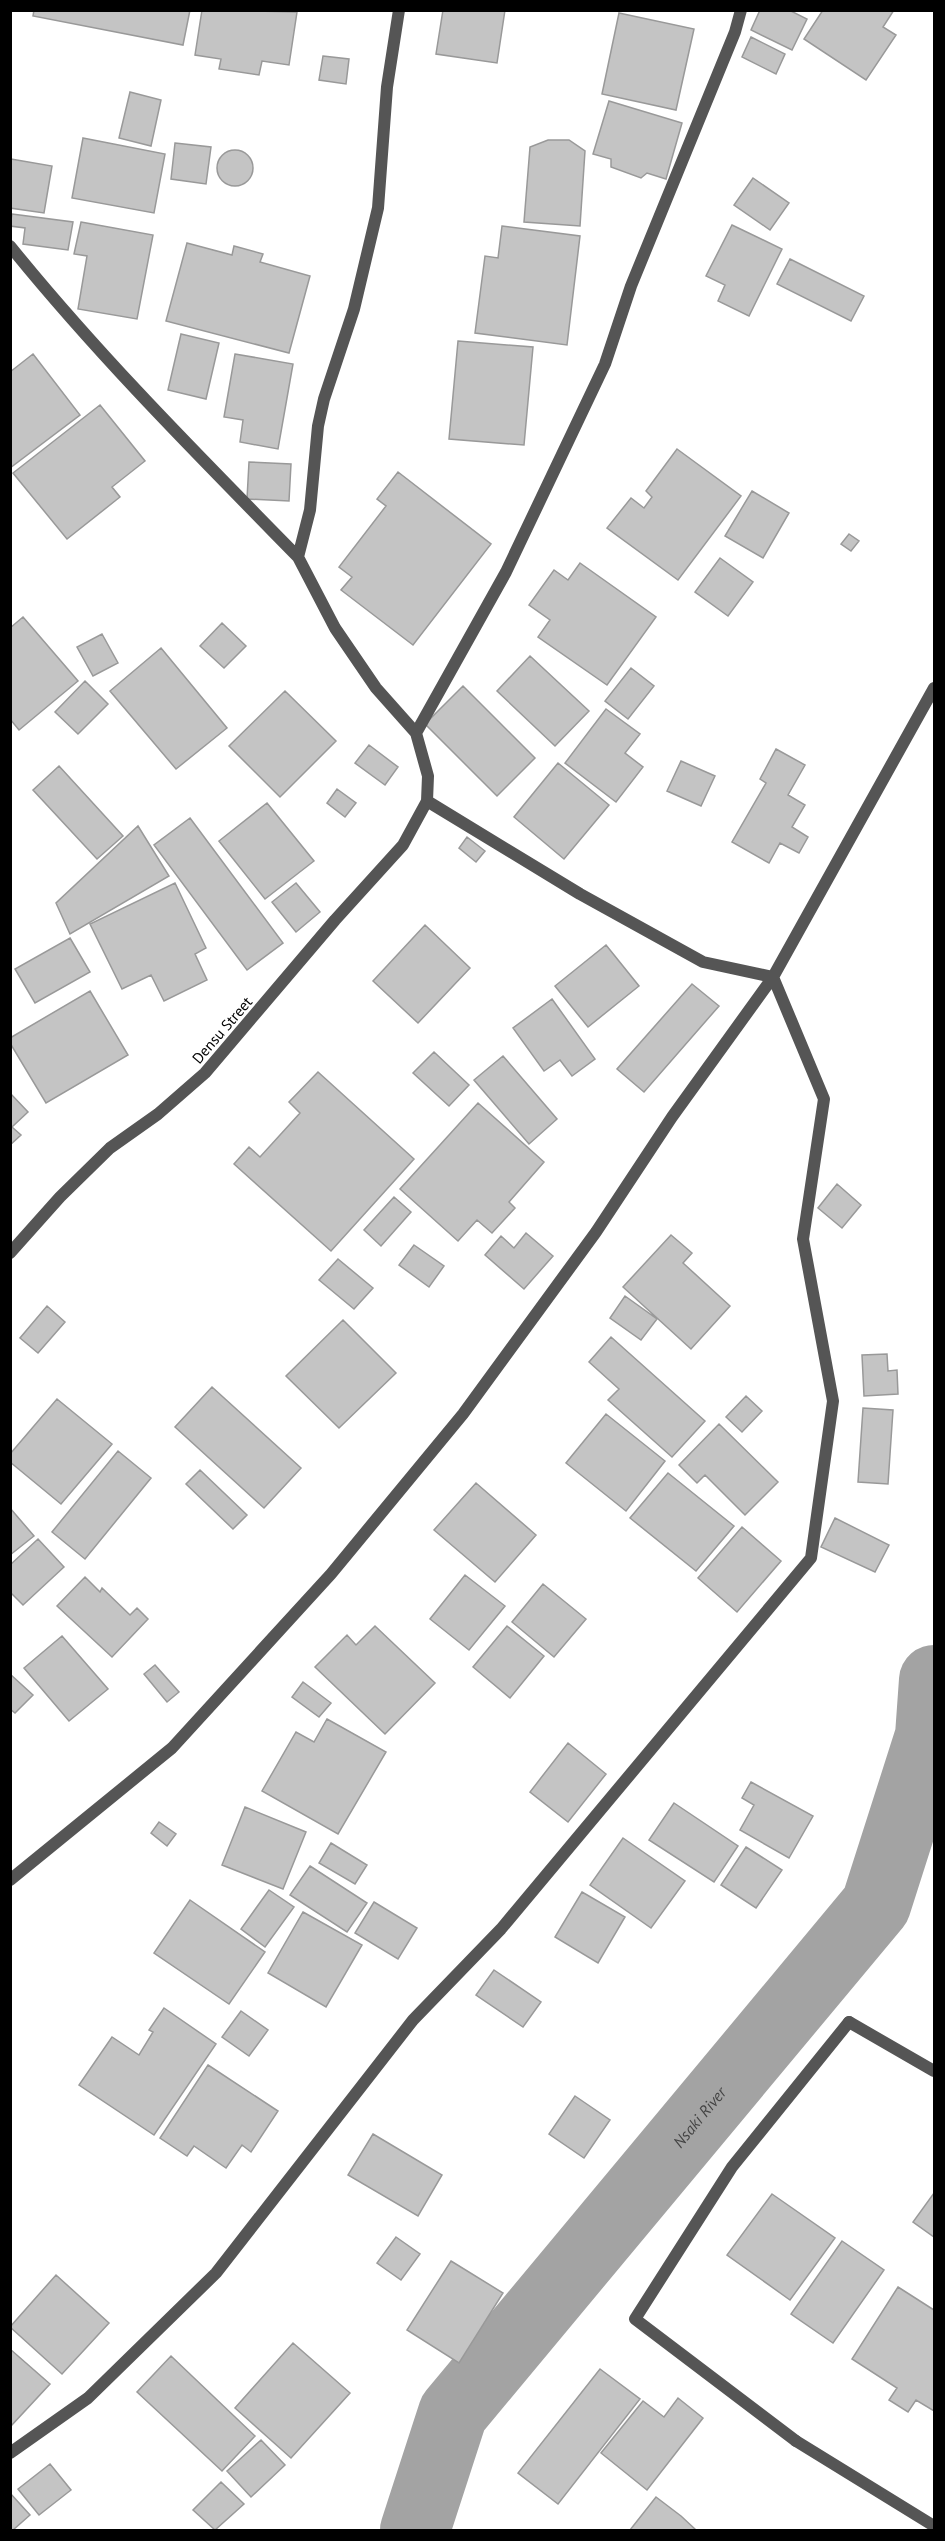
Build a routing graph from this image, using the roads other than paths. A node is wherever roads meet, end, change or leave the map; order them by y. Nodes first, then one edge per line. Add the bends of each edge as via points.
1 (399, 10) edge
2 (741, 10) edge
3 (10, 246) edge
4 (298, 556) junction
5 (934, 688) edge
6 (416, 733) junction
7 (427, 801) junction
8 (773, 977) junction
9 (10, 1253) edge
10 (10, 1880) edge
11 (934, 2070) edge
12 (10, 2453) edge
13 (934, 2526) edge

1 - 4 street via 387,87 378,208 354,309 324,399 310,510
2 - 6 street via 631,286 605,364 506,572
3 - 4 street via 150,407
4 - 6 street via 335,628 376,688
5 - 8 street
6 - 7 street via 428,776
7 - 8 street via 580,894 703,962
7 - 9 street, Densu Street via 403,845 206,1073 110,1148
8 - 10 street via 672,1117 596,1232 463,1414 331,1574 172,1748
8 - 12 street via 824,1099 803,1239 833,1401 811,1558 501,1929 413,2020 216,2273 87,2398
11 - 13 street via 849,2022 732,2167 635,2319 796,2441

